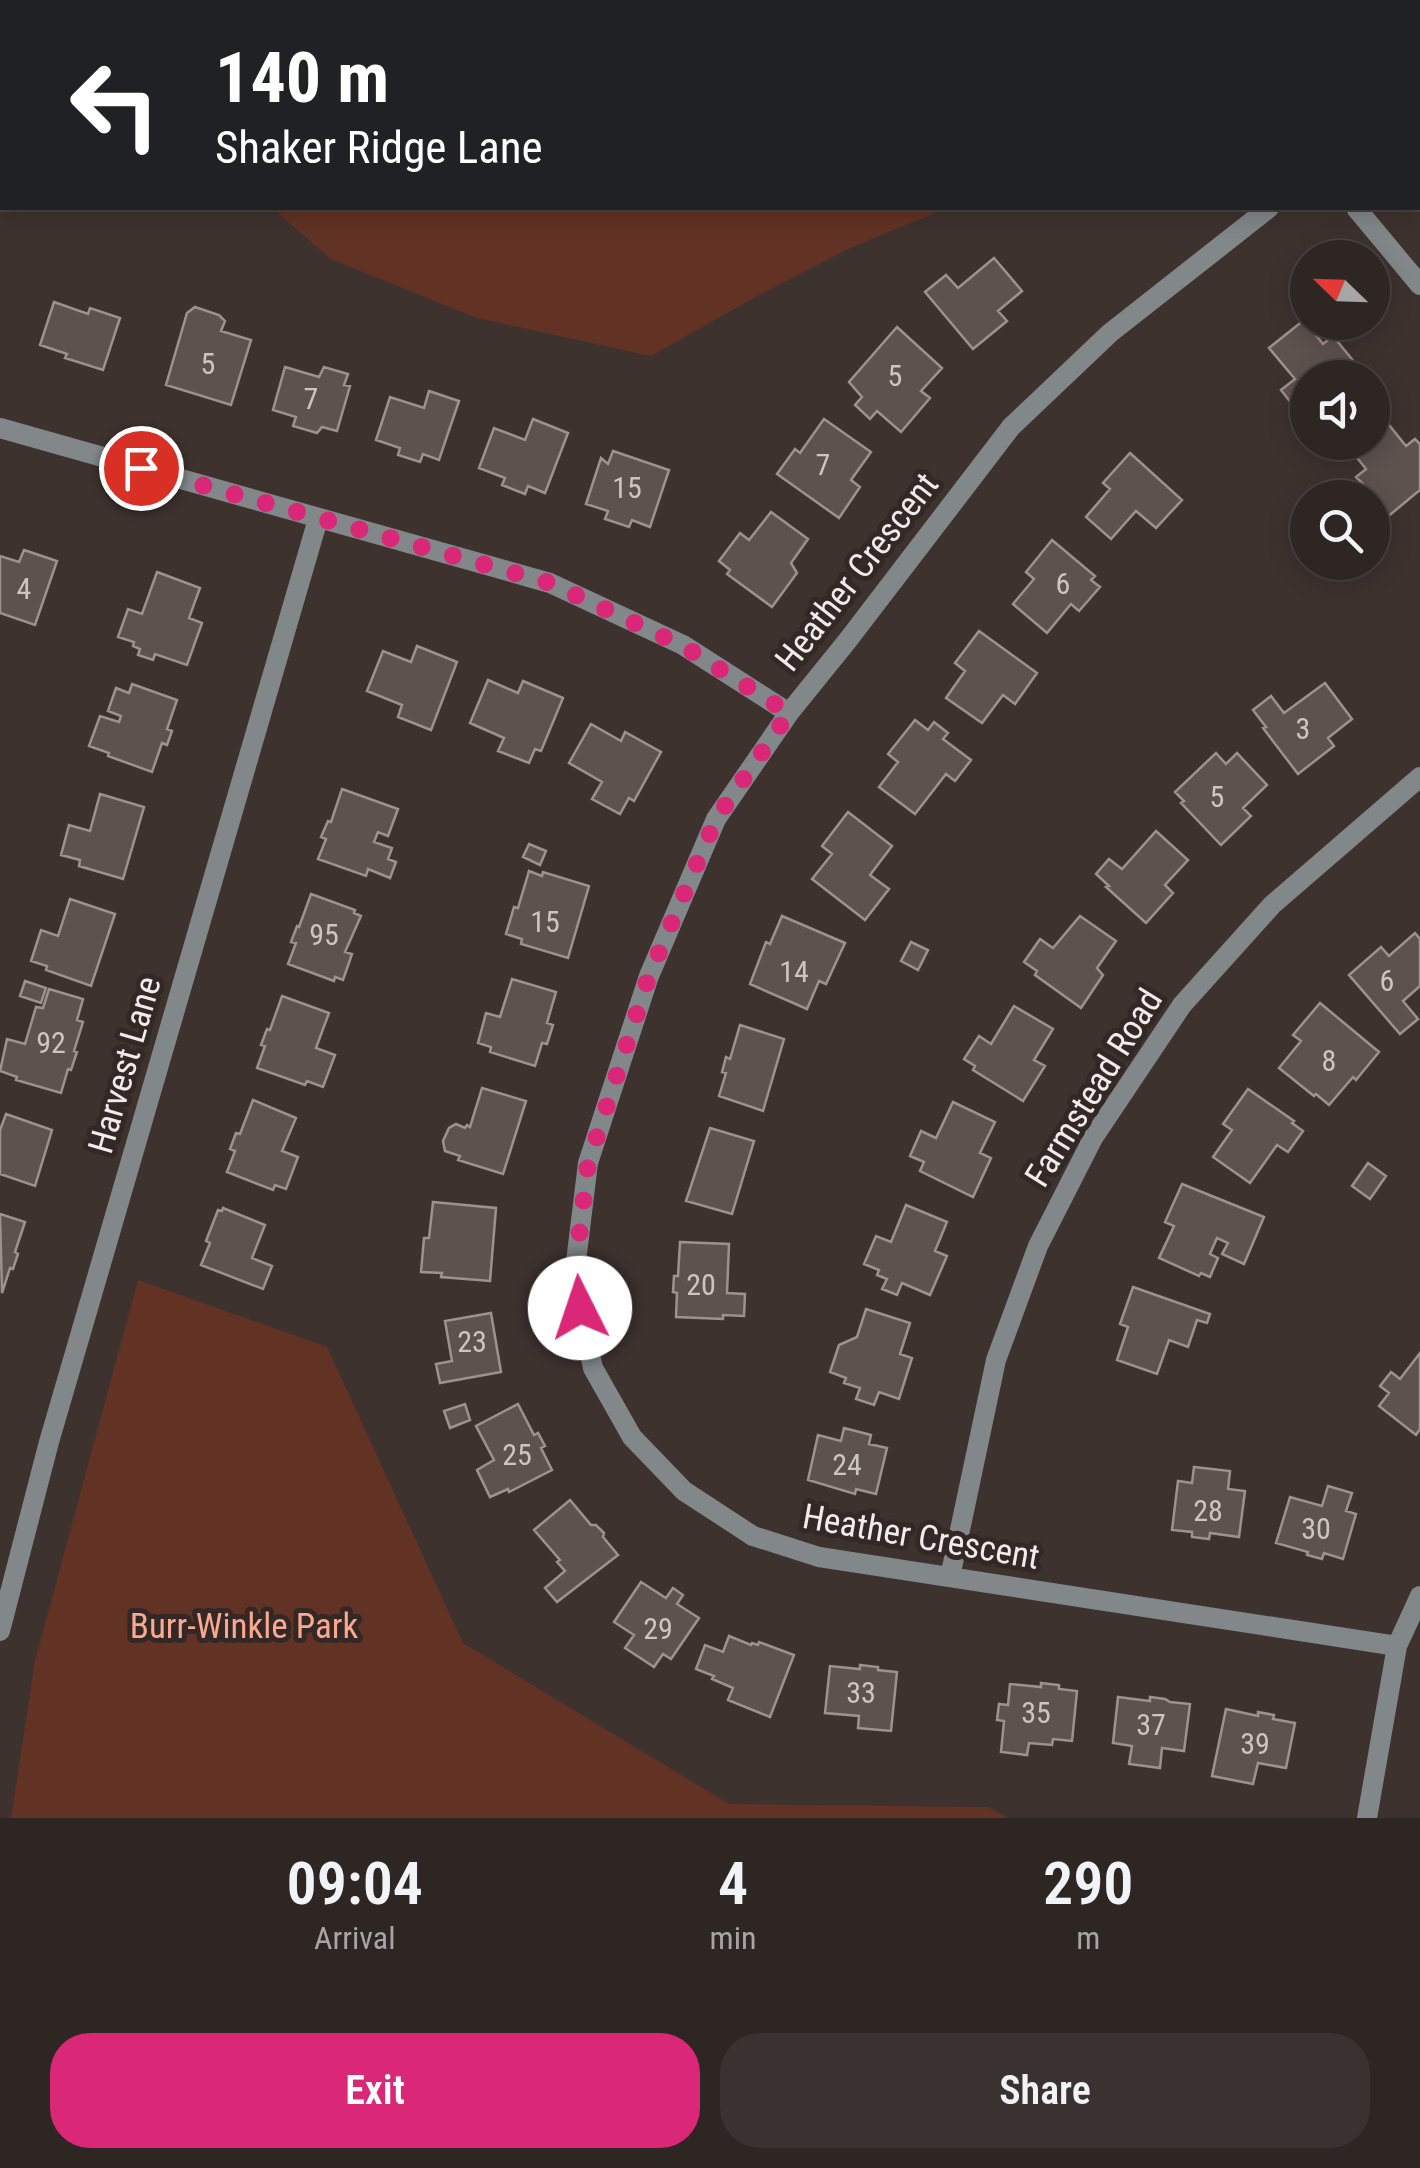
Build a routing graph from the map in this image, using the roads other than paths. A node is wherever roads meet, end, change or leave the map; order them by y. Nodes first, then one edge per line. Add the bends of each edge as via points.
1 (1266, 210) edge
2 (1358, 210) edge
3 (1420, 285) edge
4 (0, 428) edge
5 (318, 519) junction
6 (789, 713) junction
7 (1420, 777) edge
8 (950, 1577) junction
9 (1420, 1596) edge
10 (0, 1630) edge
11 (1398, 1646) junction
12 (1367, 1818) edge

1 - 6 street, Heather Crescent via 1110,333 1010,427
2 - 3 street
4 - 5 street
5 - 6 street via 550,583 683,646
5 - 10 street, Harvest Lane
6 - 8 street, Heather Crescent via 716,819 649,976 588,1164 574,1278 592,1368 632,1437 684,1491 753,1536 802,1552
7 - 8 street, Farmstead Road via 1272,905 1182,1004 1092,1138 1038,1246 996,1360
8 - 11 street, Heather Crescent
9 - 11 street
11 - 12 street

